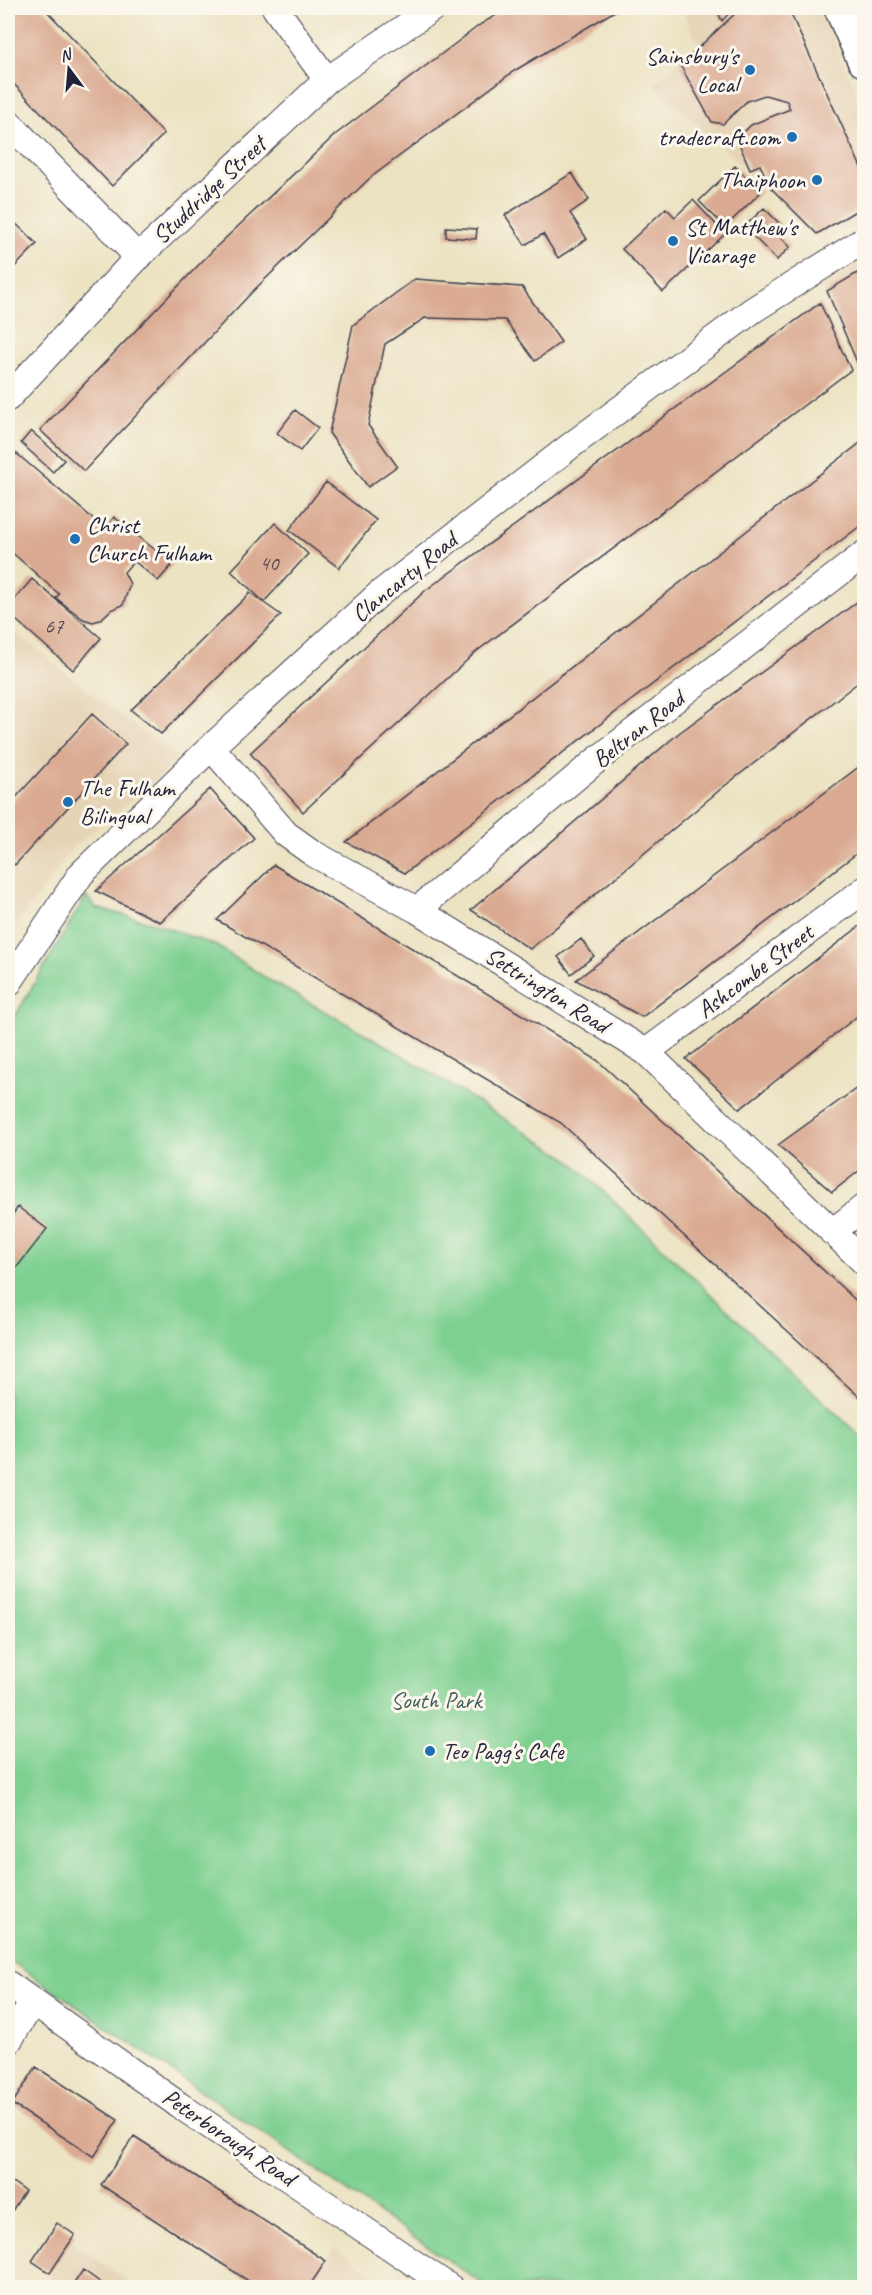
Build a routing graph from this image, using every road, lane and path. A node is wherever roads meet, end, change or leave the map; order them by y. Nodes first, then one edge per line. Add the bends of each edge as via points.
1 (275, 8) edge
2 (433, 8) edge
3 (841, 8) edge
4 (864, 60) edge
5 (327, 80) junction
6 (8, 122) edge
7 (864, 240) edge
8 (138, 257) junction
9 (8, 398) edge
10 (864, 554) edge
11 (211, 747) junction
12 (864, 890) edge
13 (417, 910) junction
14 (8, 984) edge
15 (646, 1052) junction
16 (864, 1208) edge
17 (832, 1232) junction
18 (864, 1262) edge
19 (8, 1984) edge
20 (33, 2002) junction
21 (8, 2042) edge
22 (452, 2288) edge

1 - 5 street
2 - 5 street, Studdridge Street
3 - 4 main road
5 - 8 street, Studdridge Street
6 - 8 street
7 - 11 street, Clancarty Road via 753,310 379,594
8 - 9 street, Studdridge Street
10 - 13 street, Beltran Road via 598,759
11 - 13 street, Settrington Road via 286,834 314,854
11 - 14 street, Clancarty Road via 81,874
12 - 15 street, Ashcombe Street
13 - 15 street, Settrington Road
15 - 17 street, Settrington Road
16 - 17 street
17 - 18 street, Settrington Road
19 - 20 street, Peterborough Road
20 - 21 street
20 - 22 street, Peterborough Road

